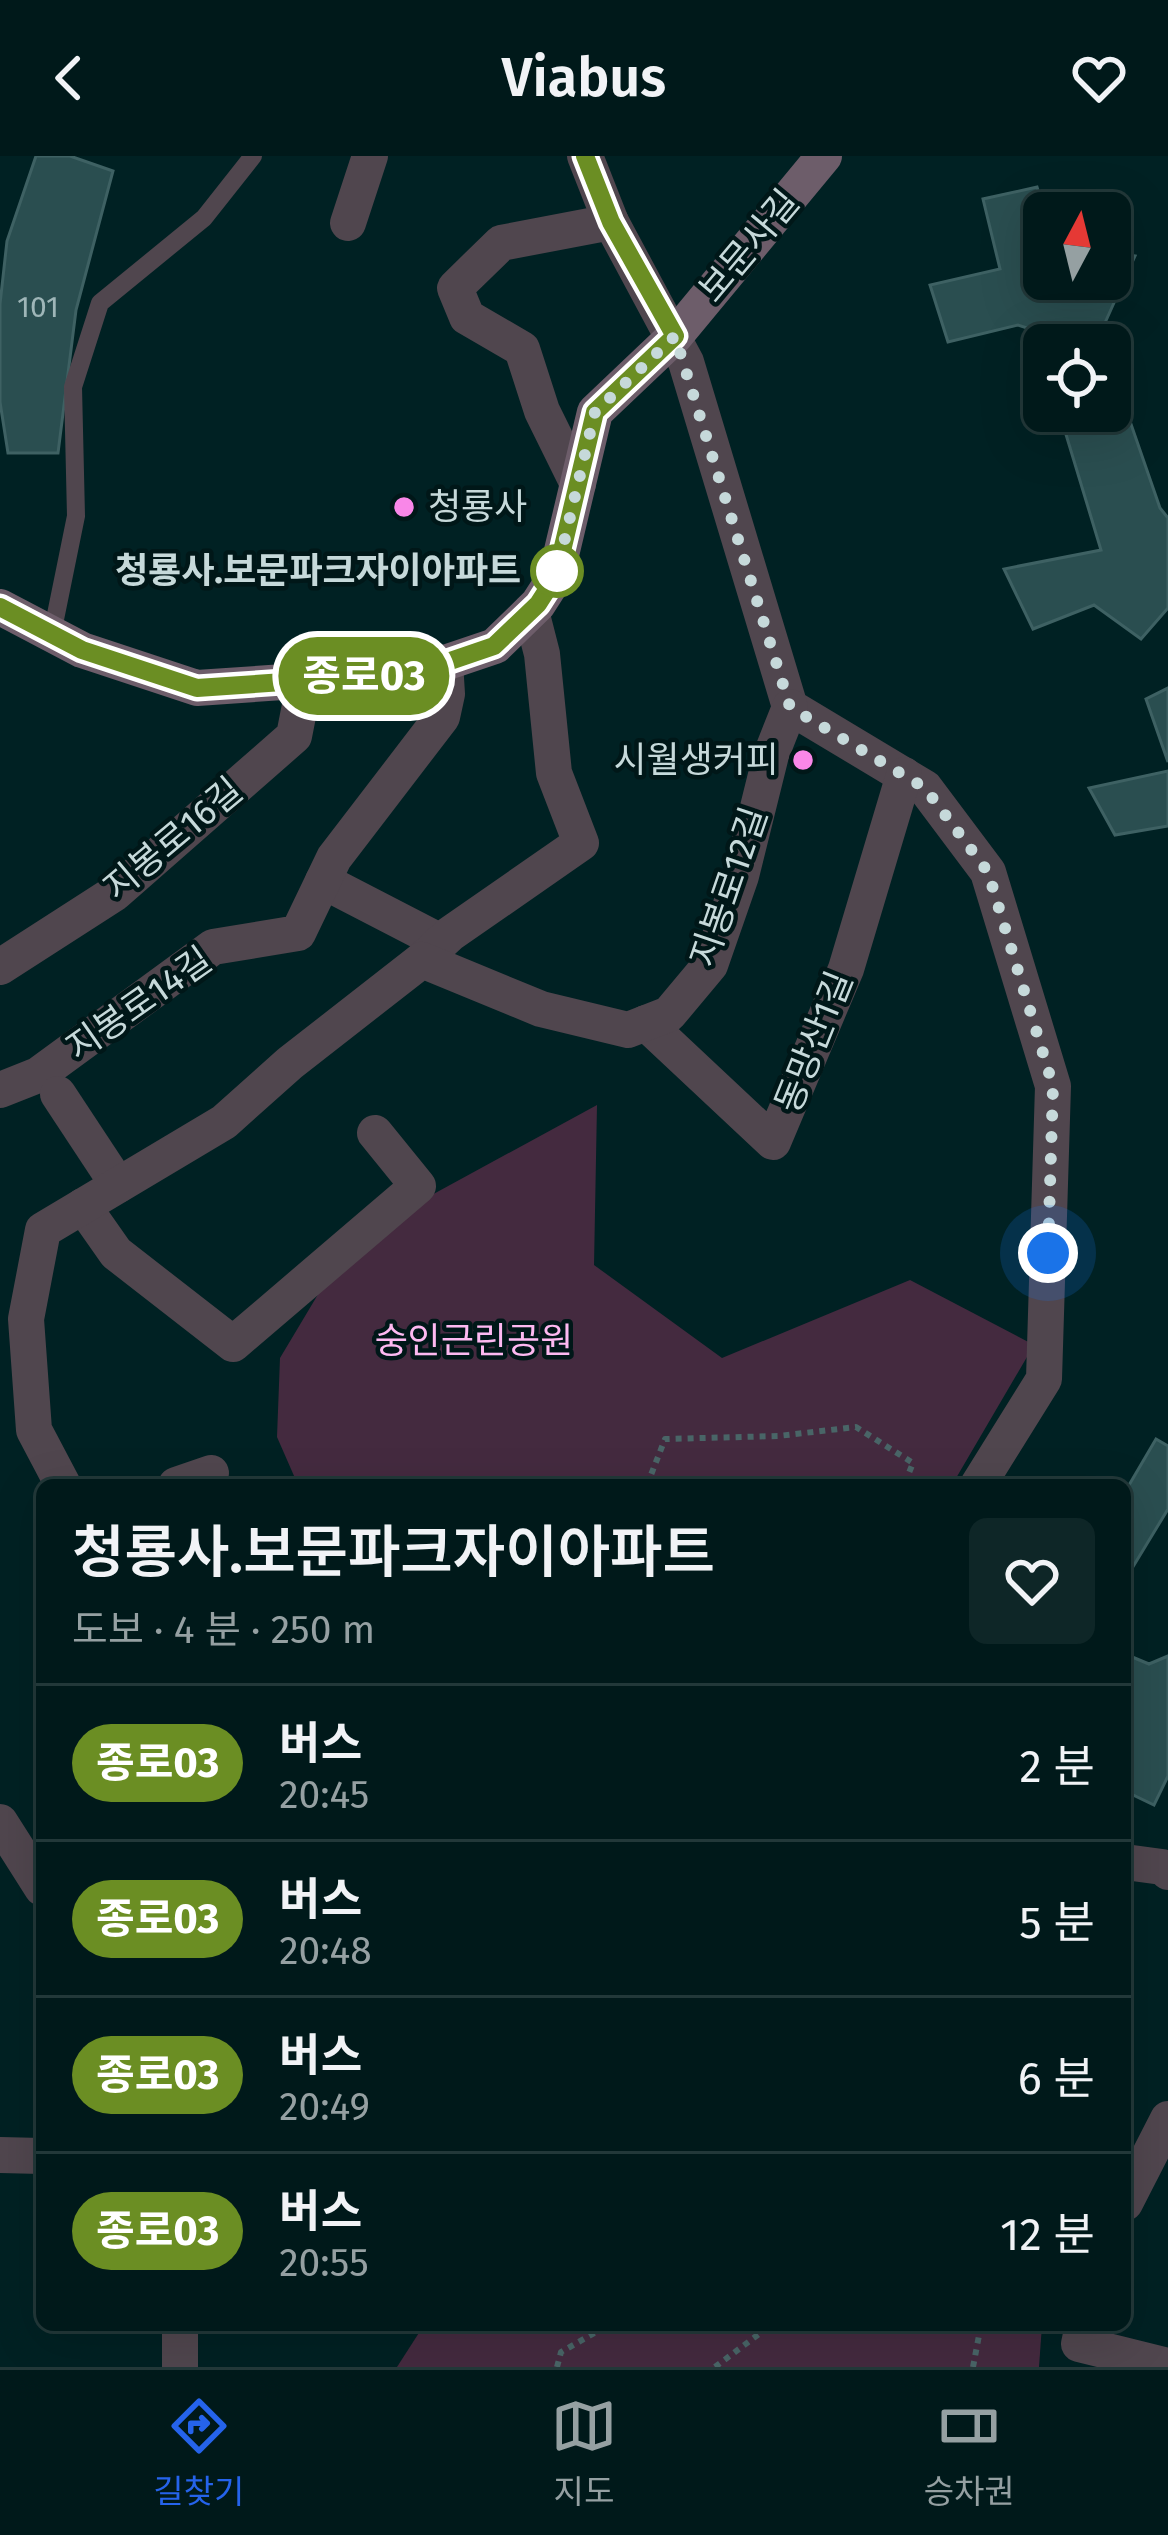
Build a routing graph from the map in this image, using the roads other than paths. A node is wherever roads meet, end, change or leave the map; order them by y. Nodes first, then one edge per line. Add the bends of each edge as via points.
1 (253, 156) edge
2 (370, 156) edge
3 (585, 156) edge
4 (824, 156) edge
5 (611, 222) junction
6 (348, 223) dead end
7 (675, 336) junction
8 (578, 484) junction
9 (0, 607) edge
10 (530, 611) junction
11 (52, 634) junction
12 (445, 663) junction
13 (305, 680) junction
14 (790, 707) junction
15 (904, 775) junction
16 (323, 881) junction
17 (432, 951) junction
18 (0, 967) edge
19 (646, 1023) junction
20 (0, 1090) edge
21 (58, 1094) dead end
22 (375, 1132) dead end
23 (118, 1185) junction
24 (82, 1206) junction
25 (60, 1479) edge
26 (982, 1479) edge
27 (0, 1822) edge
28 (1131, 1863) edge
29 (1168, 1872) edge
30 (36, 1879) edge
31 (1168, 2119) edge
32 (0, 2155) edge
33 (36, 2156) edge
34 (1144, 2189) edge
35 (180, 2331) edge
36 (1082, 2331) edge
37 (1168, 2366) edge
38 (180, 2367) edge

1 - 11 lane via 204,218 100,303 73,387 76,516
2 - 6 street
3 - 5 street
4 - 7 street, 보문사길
5 - 7 street
5 - 8 street via 501,243 455,288 467,316 522,349
7 - 8 street, 보문사길 via 595,412
7 - 14 street
8 - 10 street, 보문사길 via 556,576
9 - 11 street, 보문사길
10 - 12 street, 보문사길 via 494,646
10 - 17 street via 554,773 581,843
11 - 13 street, 보문사길 via 197,688
12 - 13 street, 보문사길 via 415,673
12 - 16 street, 지봉로14길 via 442,717
13 - 18 street, 지봉로16길 via 294,736 115,893
14 - 15 street
14 - 19 street, 지봉로12길 via 710,965 669,1014
15 - 19 street, 동망산1길 via 846,969 773,1142
15 - 26 street via 925,788 988,872 1053,1086 1044,1378
16 - 17 street
16 - 20 street, 지봉로14길 via 298,933 212,947 38,1076
17 - 19 street via 541,1009 628,1030
17 - 23 street via 224,1122
21 - 23 street
22 - 24 street via 418,1186 233,1344 116,1253
23 - 24 street
24 - 25 street via 43,1230 26,1319 34,1430
27 - 30 street
28 - 29 street
31 - 34 street
32 - 33 street
35 - 38 street
36 - 37 street via 1079,2344

